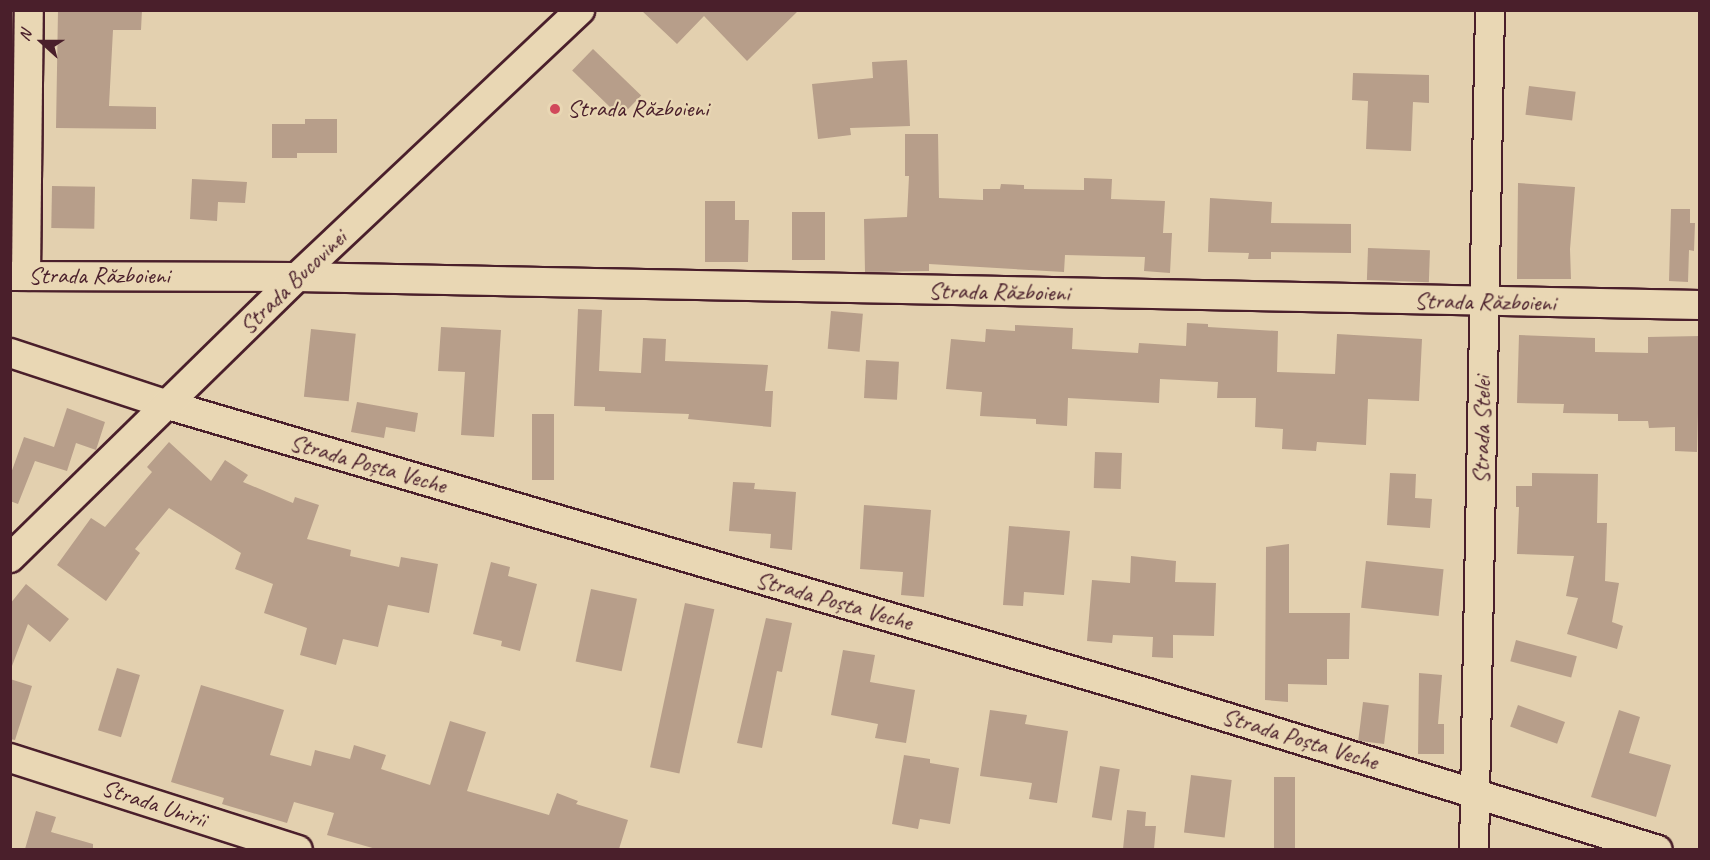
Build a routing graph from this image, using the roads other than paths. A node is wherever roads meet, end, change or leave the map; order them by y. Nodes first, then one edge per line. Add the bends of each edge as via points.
1 (28, 10) edge
2 (580, 10) edge
3 (1490, 10) edge
4 (19, 276) edge
5 (297, 277) junction
6 (1485, 302) junction
7 (1700, 305) edge
8 (10, 353) edge
9 (168, 405) junction
10 (10, 558) edge
11 (10, 758) edge
12 (1474, 792) junction
13 (298, 849) edge
14 (1474, 849) edge
15 (1658, 849) edge

1 - 4 street
2 - 5 street, Strada Bucovinei
3 - 6 street, Strada Stelei
4 - 5 street, Strada Războieni
5 - 6 street, Strada Războieni
5 - 9 street, Strada Bucovinei
6 - 7 street, Strada Războieni
6 - 12 street, Strada Stelei
8 - 9 street, Strada Poșta Veche
9 - 10 street, Strada Bucovinei
9 - 12 street, Strada Poșta Veche
11 - 13 street, Strada Unirii
12 - 14 street, Strada Stelei
12 - 15 street, Strada Poșta Veche

